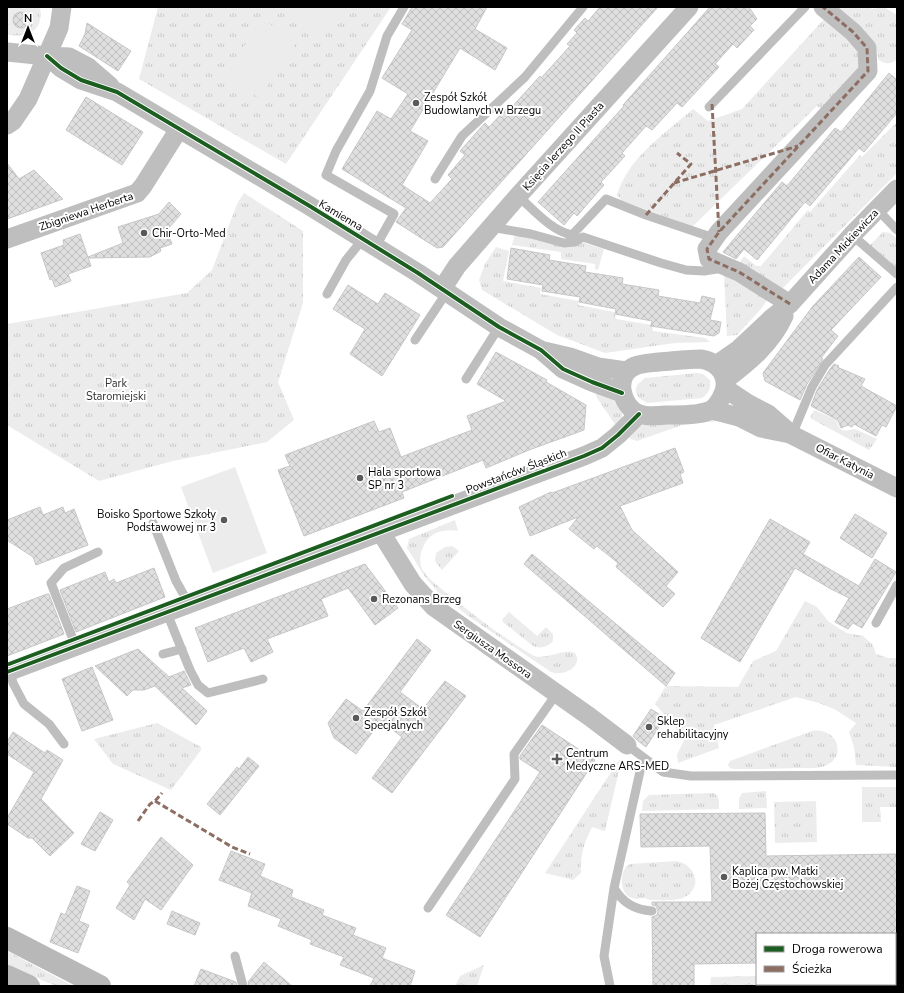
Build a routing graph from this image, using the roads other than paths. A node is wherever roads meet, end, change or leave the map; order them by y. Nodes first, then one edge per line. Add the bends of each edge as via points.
1 (62, 7) edge
2 (404, 7) edge
3 (583, 7) edge
4 (689, 7) edge
5 (806, 7) edge
6 (823, 7) edge
7 (7, 52) edge
8 (47, 56) junction
9 (709, 108) dead end
10 (7, 125) edge
11 (179, 129) junction
12 (435, 179) dead end
13 (897, 189) edge
14 (518, 196) junction
15 (877, 210) junction
16 (491, 227) junction
17 (897, 230) edge
18 (852, 235) junction
19 (714, 238) junction
20 (7, 239) edge
21 (370, 243) junction
22 (729, 267) junction
23 (897, 274) edge
24 (897, 286) edge
25 (444, 290) junction
26 (327, 294) dead end
27 (790, 304) junction
28 (499, 327) junction
29 (415, 340) dead end
30 (541, 350) junction
31 (626, 371) junction
32 (722, 378) junction
33 (466, 379) dead end
34 (622, 393) junction
35 (712, 410) junction
36 (639, 414) junction
37 (792, 435) junction
38 (897, 488) edge
39 (153, 522) dead end
40 (380, 531) junction
41 (98, 552) dead end
42 (897, 585) edge
43 (189, 604) junction
44 (169, 612) junction
45 (876, 623) dead end
46 (76, 647) junction
47 (182, 649) junction
48 (163, 654) dead end
49 (8, 672) edge
50 (263, 679) dead end
51 (557, 693) junction
52 (64, 744) dead end
53 (627, 745) joint
54 (643, 758) junction
55 (897, 775) edge
56 (614, 888) junction
57 (428, 908) dead end
58 (652, 911) dead end
59 (7, 938) edge
60 (235, 956) dead end
61 (7, 976) edge
62 (28, 986) edge
63 (100, 986) edge
64 (243, 986) edge
65 (610, 986) edge

1 - 8 street via 59,28
2 - 21 lane via 387,36 370,91 336,151 326,175 394,214
3 - 12 lane via 525,77 462,136
4 - 14 street, Księcia Jerzego II Piasta
5 - 9 lane
6 - 19 street via 853,32 867,48 868,71
7 - 8 street
8 - 10 street via 28,99 13,121
8 - 11 street, Kamienna via 81,80 117,92
11 - 20 street, Zbigniewa Herberta via 144,186 137,193
11 - 21 street, Kamienna
13 - 15 street, Adama Mickiewicza
14 - 16 street, Księcia Jerzego II Piasta
14 - 19 lane via 561,232 572,235 606,199
15 - 17 lane
15 - 18 street, Adama Mickiewicza
16 - 22 lane via 564,243 575,242 583,237 686,270 704,271
16 - 25 street, Księcia Jerzego II Piasta via 458,266
18 - 23 lane
18 - 27 street, Adama Mickiewicza
19 - 22 street via 707,249 709,259
21 - 25 street, Kamienna
21 - 26 lane via 346,260
22 - 27 street
24 - 37 lane via 825,365 812,387
25 - 28 street, Kamienna
25 - 29 lane
27 - 32 street, Adama Mickiewicza via 781,323 765,345 749,361
28 - 30 street, Kamienna
28 - 33 lane
30 - 31 street, Kamienna via 598,367
30 - 34 street, Kamienna via 563,369
31 - 32 street, Ofiar Katynia via 635,365 701,359 708,360
31 - 34 street
32 - 35 street via 720,401
32 - 37 street, Ofiar Katynia via 747,403 768,414
34 - 36 street via 626,403
35 - 36 street via 697,414
35 - 37 street, Ofiar Katynia via 739,417 761,428
36 - 40 street, Powstańców Śląskich via 602,448
37 - 38 street, Ofiar Katynia
39 - 43 lane via 176,581
40 - 43 street, Powstańców Śląskich
40 - 51 street, Sergiusza Mossora via 413,584 434,607
41 - 46 lane via 64,568 52,583
42 - 45 lane
43 - 44 street, Powstańców Śląskich
44 - 46 street, Powstańców Śląskich
44 - 47 lane
46 - 49 street, Powstańców Śląskich
47 - 48 lane
47 - 50 lane via 198,685 208,693
49 - 52 lane via 24,704 49,724
51 - 53 street, Sergiusza Mossora
51 - 57 lane via 514,754 515,779
53 - 54 lane
54 - 55 lane via 663,772 691,776
54 - 56 lane
56 - 58 lane via 628,904
56 - 65 lane via 604,956
59 - 63 main road
60 - 64 lane
61 - 62 main road

